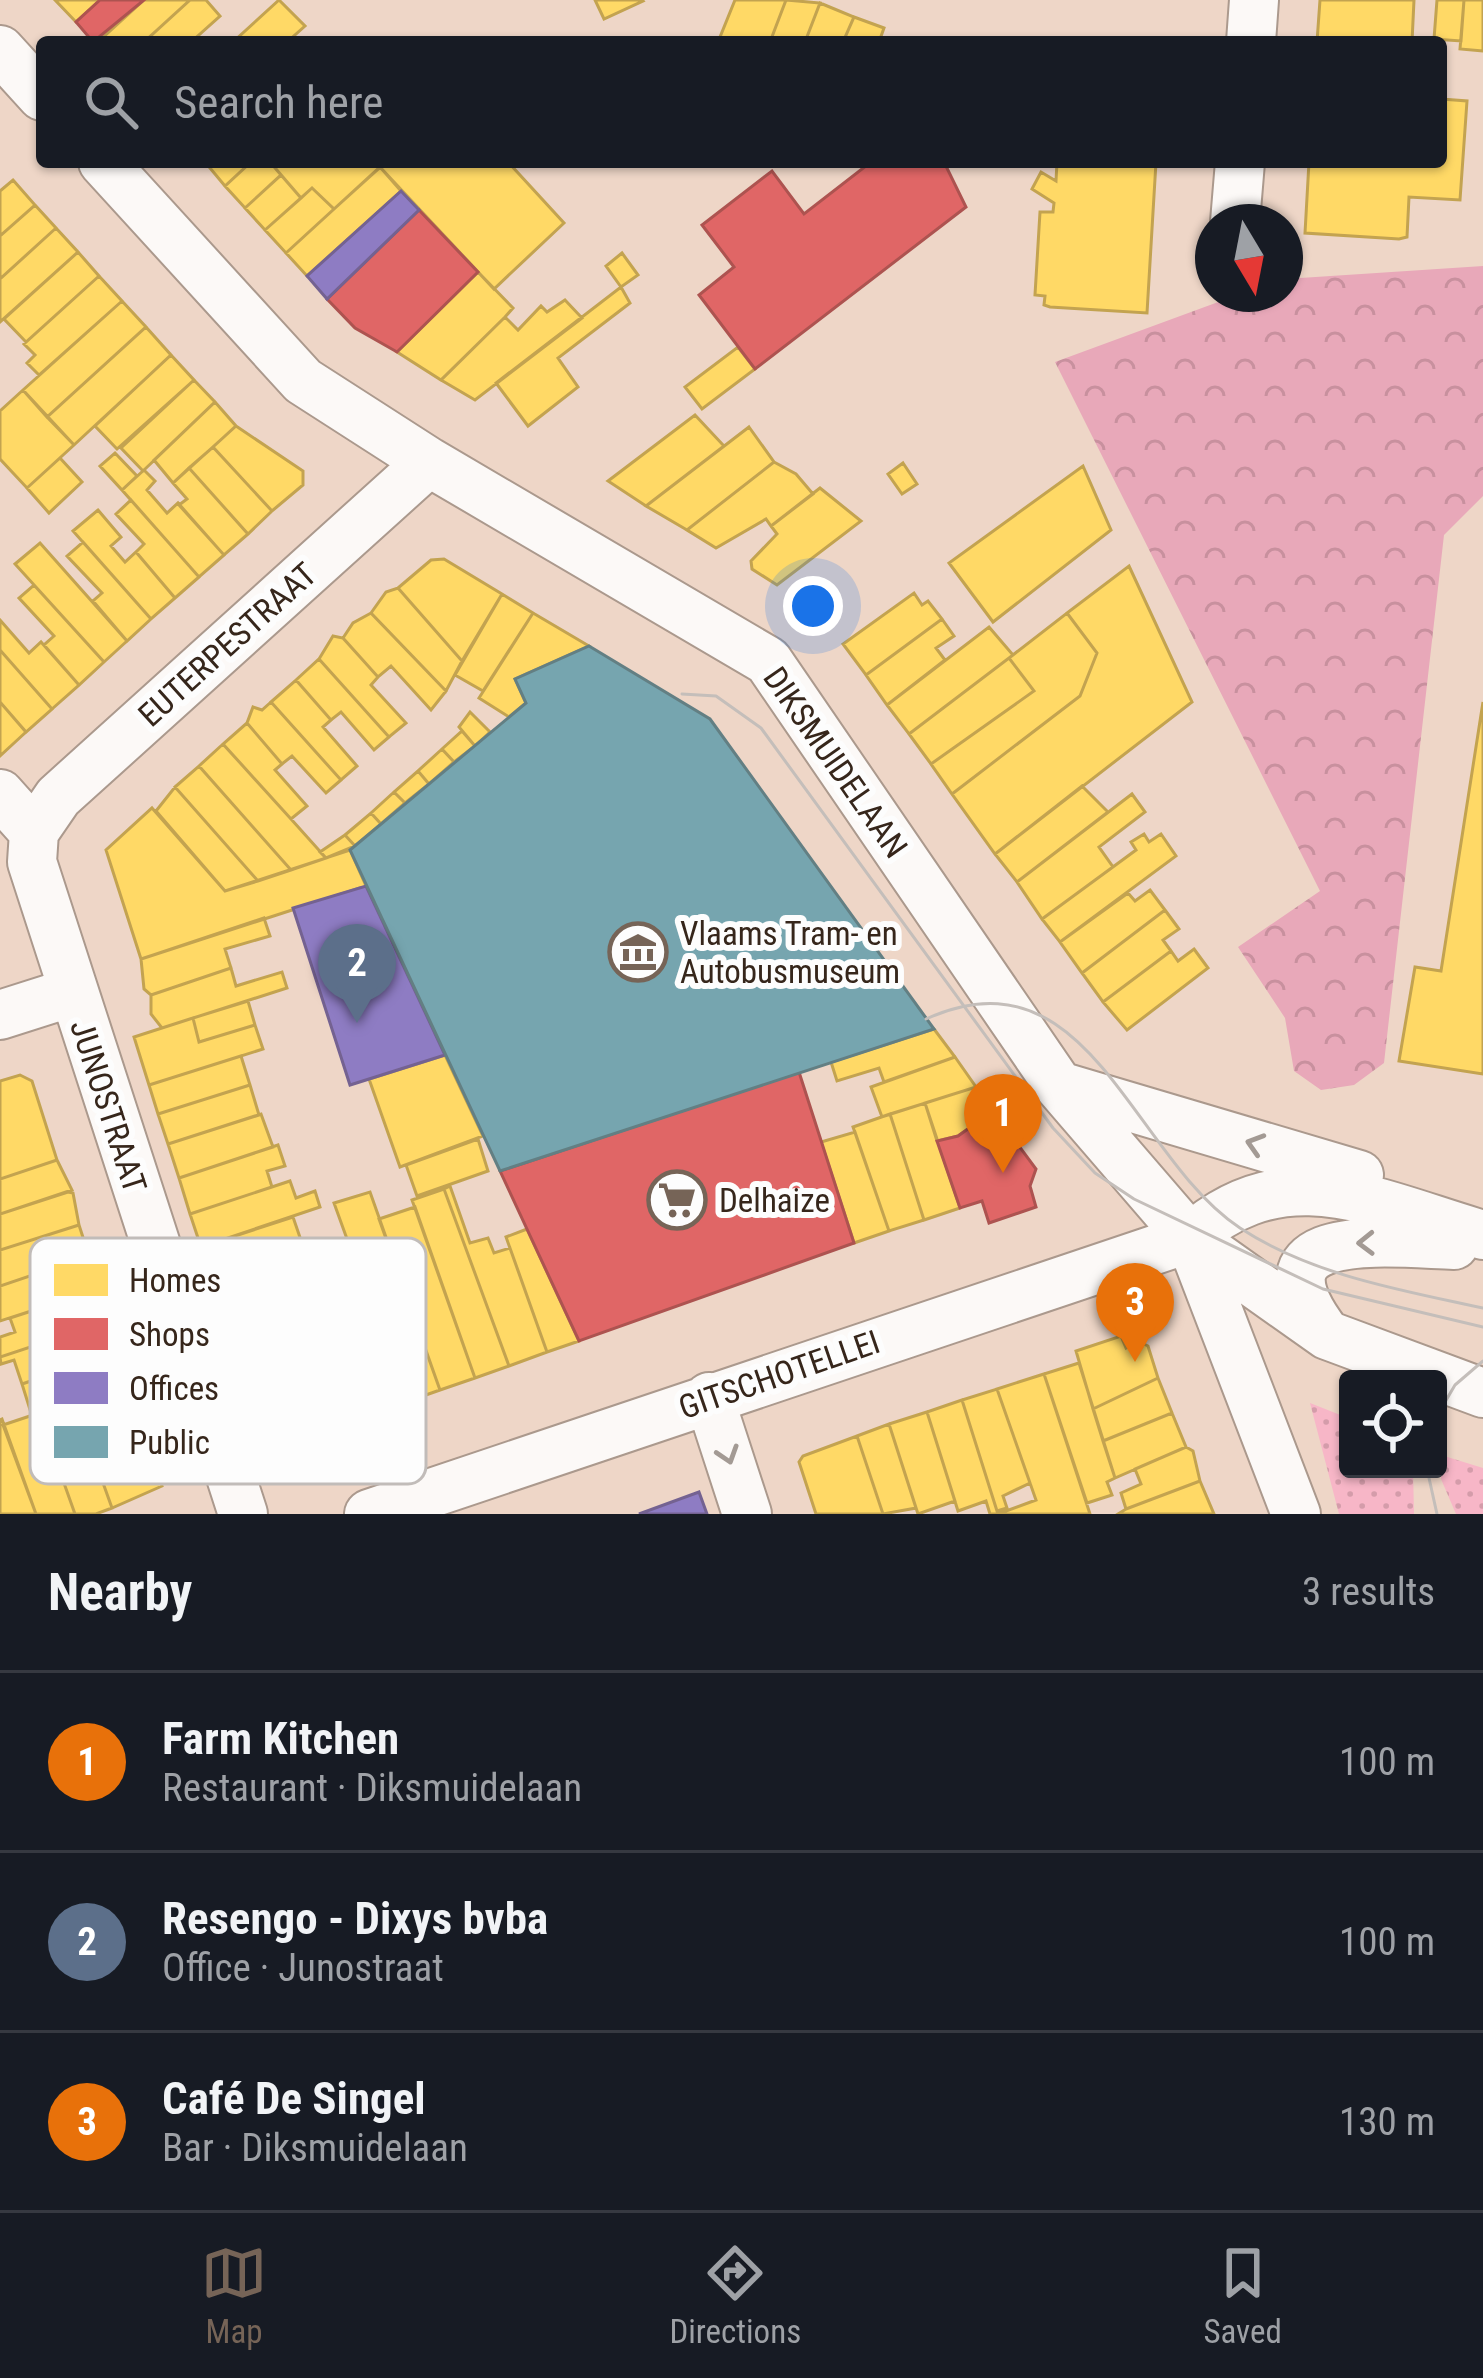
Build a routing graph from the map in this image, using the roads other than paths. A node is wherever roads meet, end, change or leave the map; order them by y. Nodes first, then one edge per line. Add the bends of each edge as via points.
1 (1254, 0) edge
2 (1251, 36) edge
3 (0, 50) edge
4 (36, 89) edge
5 (108, 168) edge
6 (1240, 168) edge
7 (1236, 204) edge
8 (429, 462) junction
9 (0, 794) edge
10 (34, 832) junction
11 (72, 992) junction
12 (0, 1015) edge
13 (1059, 1086) junction
14 (1483, 1231) edge
15 (153, 1238) edge
16 (1190, 1238) junction
17 (1483, 1246) edge
18 (1327, 1335) junction
19 (1483, 1393) edge
20 (709, 1397) junction
21 (233, 1484) edge
22 (243, 1514) edge
23 (369, 1514) edge
24 (747, 1514) edge
25 (1295, 1514) edge

1 - 2 street
3 - 4 street
5 - 8 street, DIKSMUIDELAAN via 303,381
6 - 7 street
8 - 10 street, EUTERPESTRAAT via 58,797
8 - 13 street, DIKSMUIDELAAN via 768,661
9 - 10 street
10 - 11 street, JUNOSTRAAT via 32,862
11 - 12 street
11 - 15 street, JUNOSTRAAT
14 -> 13 street via 1374,1180
13 - 16 street, DIKSMUIDELAAN
14 - 16 street, GITSCHOTELLEI via 1302,1190 1233,1203
16 - 18 street
16 - 20 street, GITSCHOTELLEI
16 - 25 street, DIKSMUIDELAAN
17 -> 18 street via 1359,1242 1321,1251 1303,1266 1299,1287
18 - 19 street
20 - 23 street, GITSCHOTELLEI
20 -> 24 street
21 - 22 street, JUNOSTRAAT

